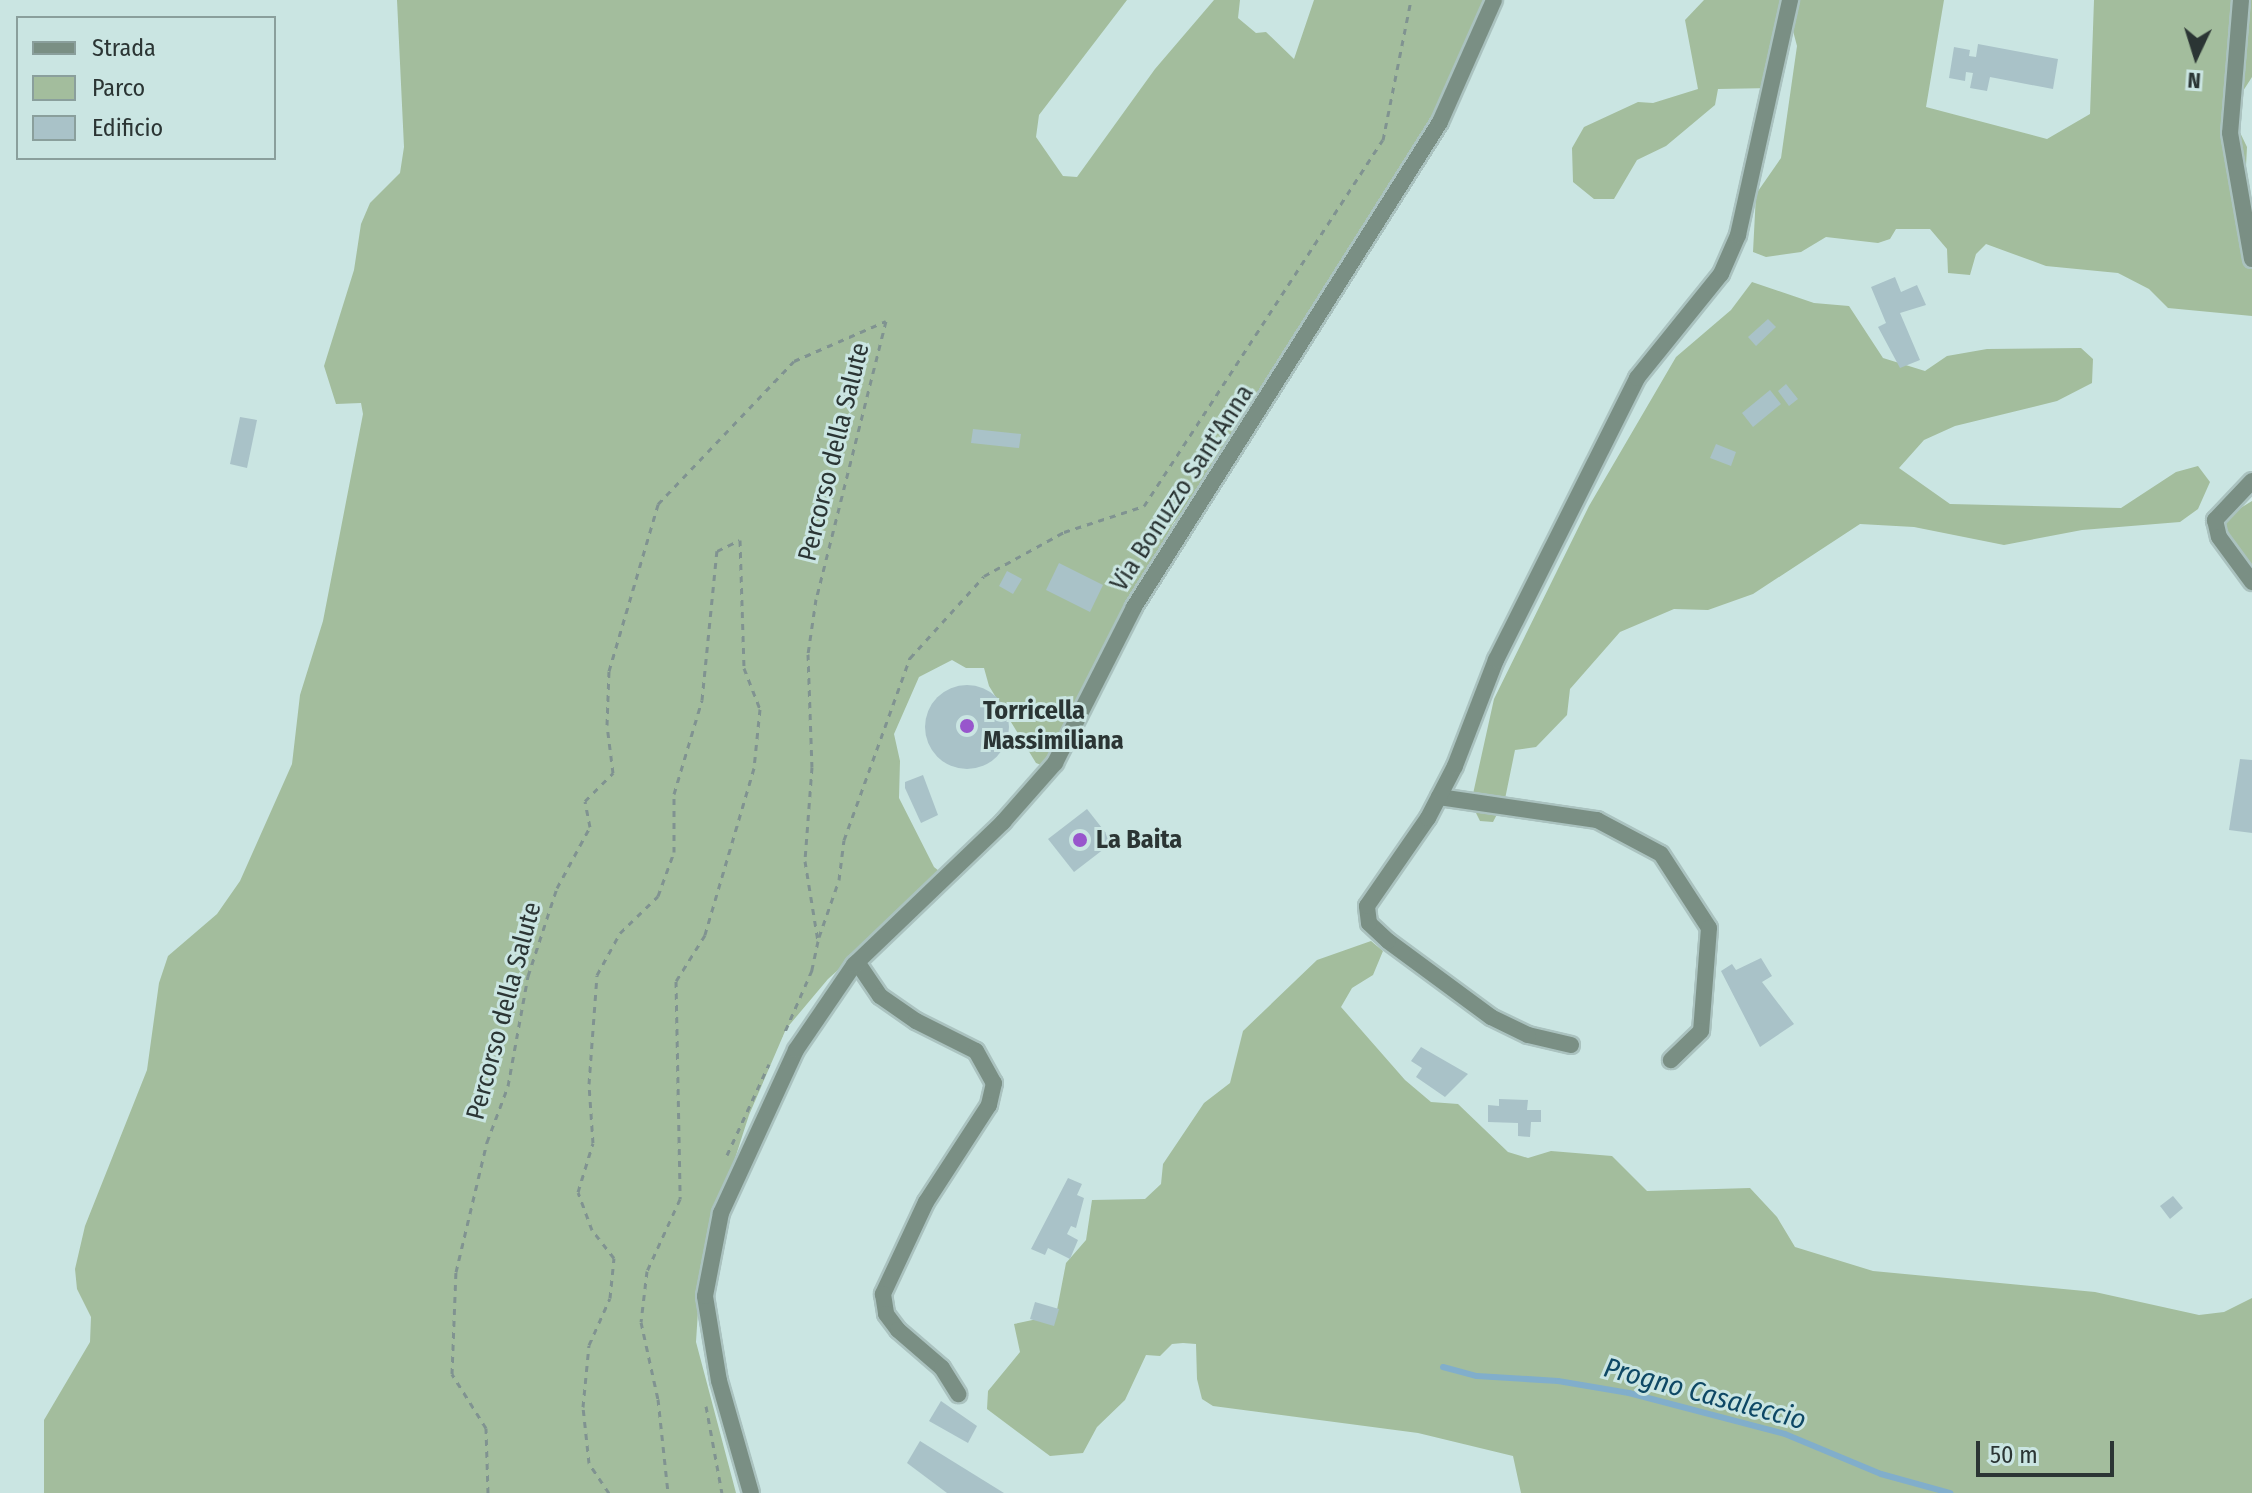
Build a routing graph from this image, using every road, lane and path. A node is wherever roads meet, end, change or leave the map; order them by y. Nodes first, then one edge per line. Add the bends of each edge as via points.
1 (1411, 0) edge
2 (1494, 0) edge
3 (1790, 0) edge
4 (2241, 0) edge
5 (2252, 259) edge
6 (2252, 481) edge
7 (2252, 582) edge
8 (1439, 797) junction
9 (818, 941) junction
10 (857, 962) junction
11 (793, 1013) dead end
12 (1571, 1045) dead end
13 (1671, 1060) dead end
14 (958, 1394) dead end
15 (488, 1493) edge
16 (609, 1493) edge
17 (668, 1493) edge
18 (751, 1493) edge

1 - 9 path via 1383,140 1144,506 1064,532 984,576 910,658 844,840 839,880
2 - 10 street, Via Bonuzzo Sant'Anna via 1440,122 1134,607 1055,763 1003,822
3 - 8 street via 1738,235 1721,274 1637,378 1491,671
4 - 5 street via 2230,133
6 - 7 street via 2215,520 2219,537
8 - 12 street via 1367,906 1369,923 1491,1017 1528,1035
8 - 13 street via 1597,820 1661,854 1709,928 1701,1031
9 - 11 path, Percorso della Salute
9 - 15 path, Percorso della Salute via 805,861 812,767 808,654 828,542 886,321 794,361 658,504 609,671 613,773 585,801 590,827 557,888 528,976 508,1086 487,1142 456,1272 452,1374 486,1428
10 - 14 street via 880,996 976,1051 994,1083 989,1105 926,1202 883,1294 886,1314 942,1368
10 - 18 street, Via Bonuzzo Sant'Anna via 796,1050 721,1213 705,1296 719,1381
16 - 17 path via 589,1463 583,1407 589,1345 610,1298 614,1258 592,1230 578,1192 593,1143 589,1084 597,975 620,933 658,896 674,852 674,794 702,700 717,551 740,540 744,668 760,709 754,768 705,935 676,981 680,1199 647,1271 641,1322 658,1399

